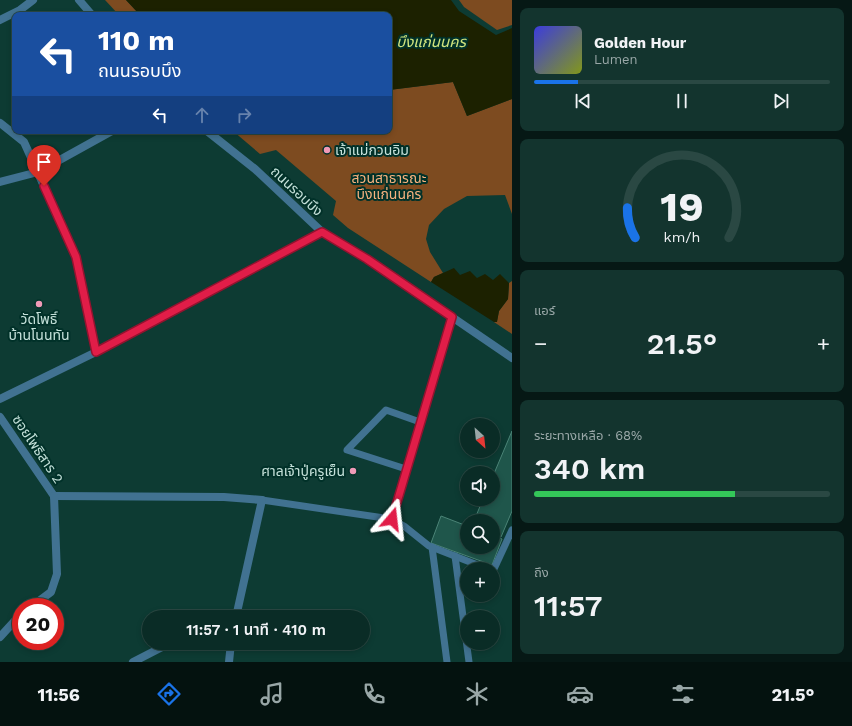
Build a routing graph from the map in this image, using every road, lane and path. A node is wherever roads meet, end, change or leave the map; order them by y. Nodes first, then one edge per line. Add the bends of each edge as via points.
1 (33, 0) edge
2 (79, 0) edge
3 (16, 12) edge
4 (89, 12) edge
5 (12, 14) edge
6 (0, 20) edge
7 (0, 122) edge
8 (12, 132) edge
9 (14, 134) edge
10 (107, 134) edge
11 (211, 134) edge
12 (38, 172) junction
13 (0, 182) edge
14 (322, 232) junction
15 (452, 317) junction
16 (96, 352) junction
17 (512, 358) edge
18 (0, 399) edge
19 (0, 417) edge
20 (420, 422) junction
21 (406, 469) junction
22 (54, 496) junction
23 (262, 500) junction
24 (392, 519) junction
25 (512, 530) edge
26 (432, 547) junction
27 (455, 556) junction
28 (470, 562) edge
29 (497, 562) edge
30 (43, 598) edge
31 (238, 610) edge
32 (12, 624) edge
33 (0, 637) edge
34 (156, 650) edge
35 (230, 650) edge
36 (133, 662) edge
37 (229, 662) edge
38 (447, 662) edge
39 (469, 662) edge

1 - 3 street
2 - 4 street
5 - 6 street
7 - 8 street
9 - 12 street via 24,142
10 - 12 street
11 - 14 street, ถนนรอบบึง via 255,169
12 - 13 street
12 - 16 street via 76,257
14 - 15 street, ถนนรอบบึง via 367,259
14 - 16 street
15 - 17 street, ถนนรอบบึง
15 - 20 lane
16 - 18 street
19 - 22 street, ซอยโพธิสาร 2
20 - 21 lane
20 - 21 lane via 386,410 347,450
21 - 24 lane
22 - 23 street via 224,497
22 - 30 street via 57,574 51,592
23 - 24 lane
23 - 31 street
24 - 26 lane
25 - 29 lane
26 - 27 lane
26 - 38 lane
27 - 28 lane
27 - 39 lane
32 - 33 street
34 - 36 street
35 - 37 street

